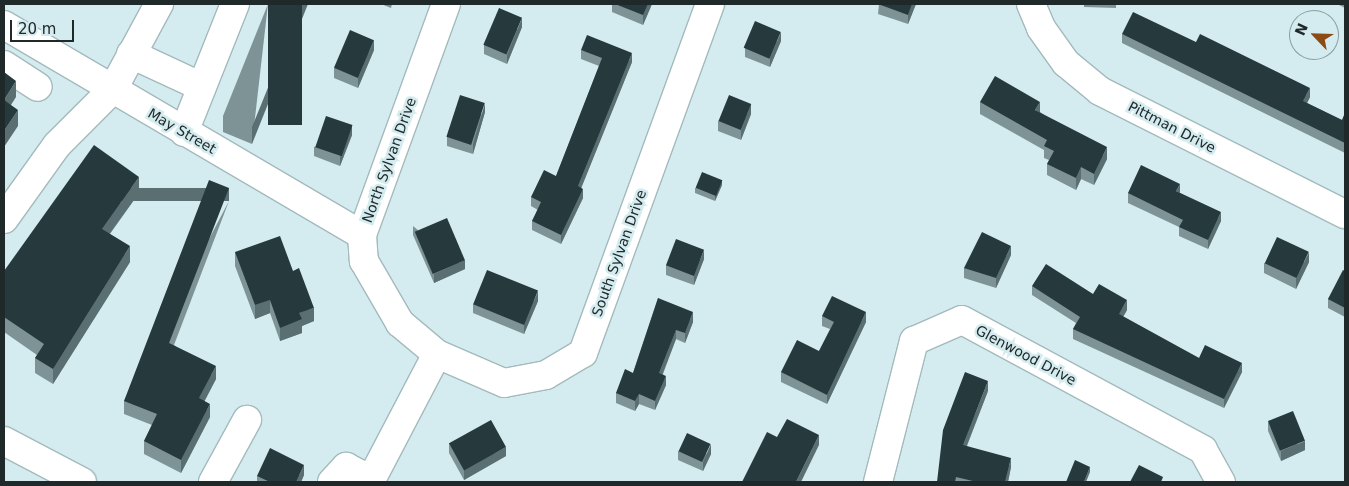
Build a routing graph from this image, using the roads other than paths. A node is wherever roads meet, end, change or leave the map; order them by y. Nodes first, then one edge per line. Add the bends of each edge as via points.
1 (159, 4) edge
2 (235, 4) edge
3 (446, 4) edge
4 (710, 4) edge
5 (1031, 4) edge
6 (4, 25) edge
7 (131, 54) junction
8 (4, 65) edge
9 (38, 87) dead end
10 (202, 87) junction
11 (113, 89) junction
12 (184, 132) junction
13 (1345, 214) edge
14 (4, 218) edge
15 (362, 235) junction
16 (437, 354) junction
17 (247, 420) dead end
18 (4, 441) edge
19 (55, 476) edge
20 (220, 480) edge
21 (371, 481) edge
22 (82, 482) edge
23 (332, 482) edge
24 (878, 482) edge
25 (1221, 482) edge

1 - 7 street
2 - 10 street
3 - 15 street, North Sylvan Drive
4 - 16 street, South Sylvan Drive via 583,353 546,375 504,383
5 - 13 street, Pittman Drive via 1041,28 1066,63 1100,91
6 - 11 street, May Street
7 - 10 street
7 - 11 street
8 - 9 street
10 - 12 street
11 - 12 street, May Street
11 - 14 street via 57,145
12 - 15 street, May Street
15 - 16 street, North Sylvan Drive via 364,261 380,292 400,323
16 - 21 street
17 - 20 street
18 - 19 street
19 - 22 street
21 - 23 street via 346,467
24 - 25 street, Glenwood Drive via 914,341 962,320 1203,450

